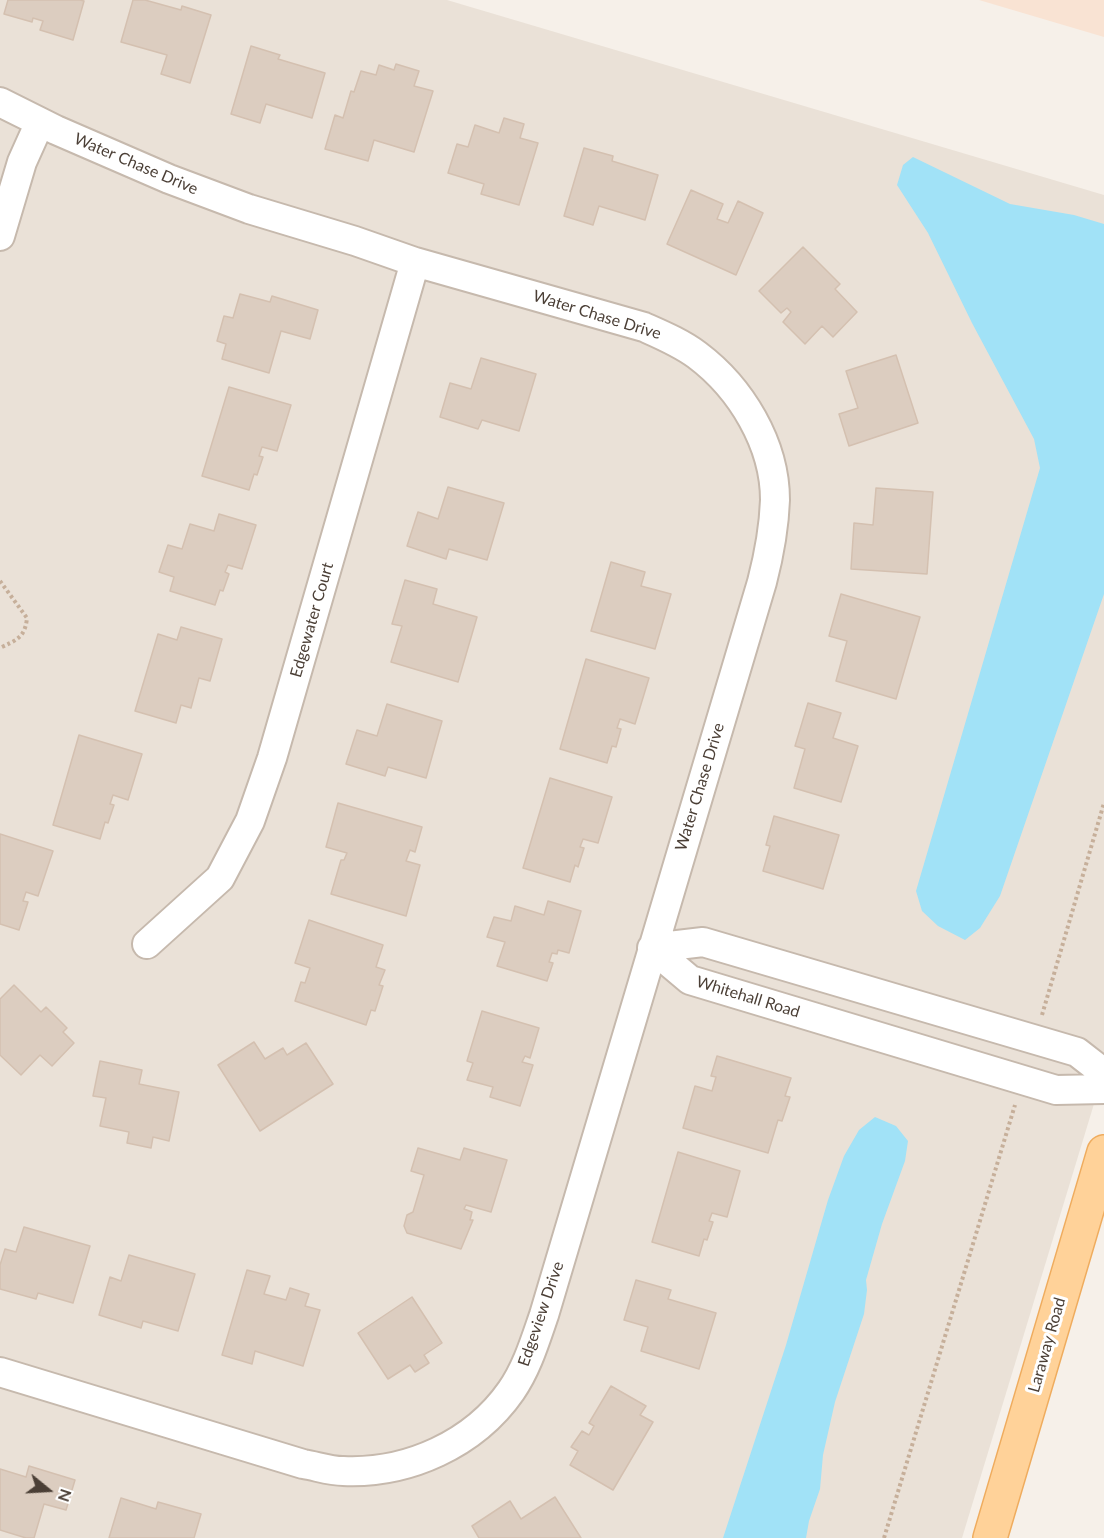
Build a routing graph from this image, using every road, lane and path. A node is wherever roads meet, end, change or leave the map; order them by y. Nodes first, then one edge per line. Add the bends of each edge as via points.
1 (0, 102) edge
2 (40, 122) junction
3 (0, 236) edge
4 (415, 262) junction
5 (0, 581) edge
6 (0, 648) edge
7 (1104, 803) edge
8 (147, 944) dead end
9 (652, 948) junction
10 (1035, 1040) junction
11 (1104, 1073) edge
12 (1023, 1080) junction
13 (1104, 1089) edge
14 (1104, 1152) edge
15 (0, 1372) edge
16 (884, 1538) edge
17 (990, 1538) edge

1 - 2 street, Water Chase Drive
2 - 3 street via 22,162
2 - 4 street, Water Chase Drive via 169,179 249,209
4 - 8 street, Edgewater Court via 272,758 250,821 220,878
4 - 9 street, Water Chase Drive via 633,324 672,339 716,370 735,390 762,439 775,498 768,561
5 - 6 path via 27,618 26,630 18,639
7 - 10 path
9 - 10 street via 703,942
9 - 12 street, Whitehall Road via 690,980
9 - 15 street, Edgeview Drive via 530,1356 512,1390 487,1419 458,1441 405,1465 342,1471 303,1464
10 - 11 street via 1077,1052
12 - 13 street, Whitehall Road via 1056,1090
12 - 16 path
14 - 17 main road, Laraway Road

